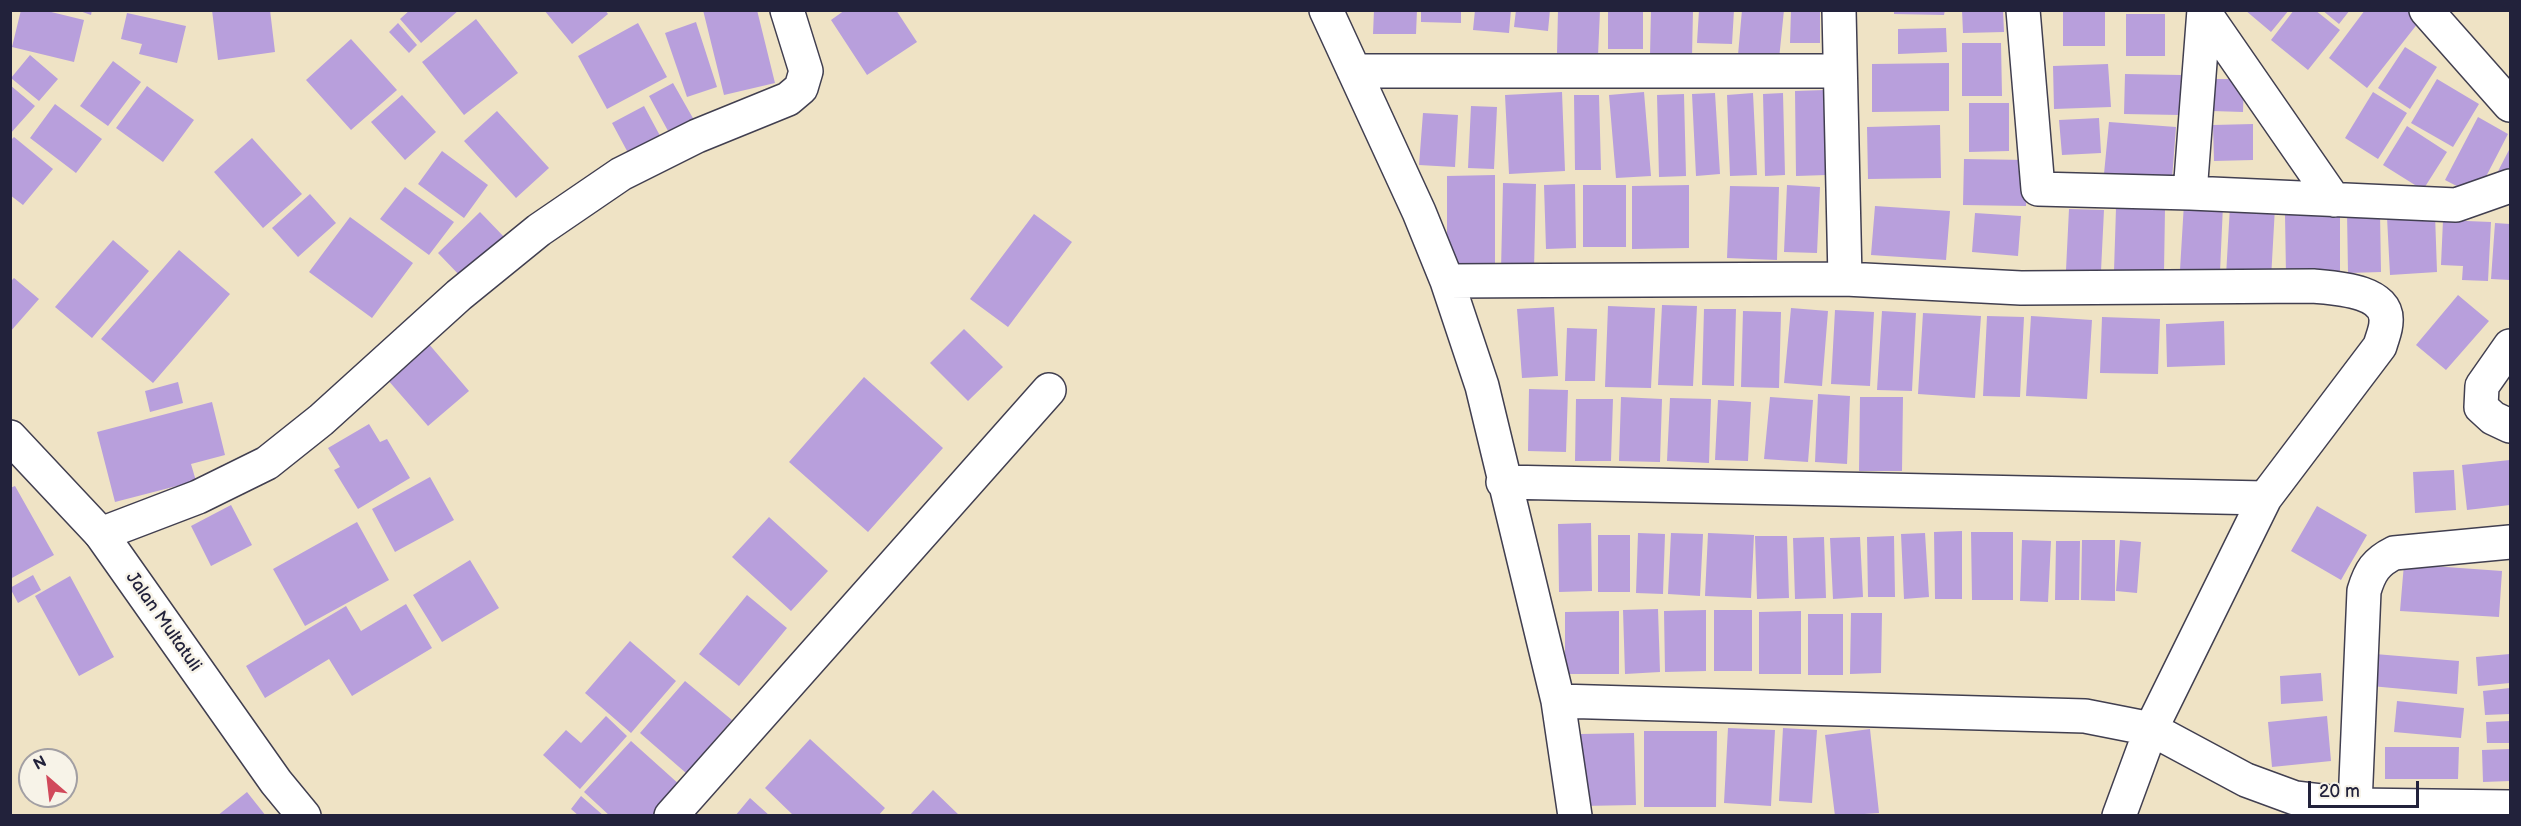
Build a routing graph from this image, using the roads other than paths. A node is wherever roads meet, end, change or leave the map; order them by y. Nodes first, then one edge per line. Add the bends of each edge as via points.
1 (788, 10) edge
2 (1326, 10) edge
3 (1839, 10) edge
4 (2023, 10) edge
5 (2426, 10) edge
6 (2204, 11) edge
7 (1354, 71) junction
8 (1840, 71) junction
9 (2511, 105) edge
10 (2511, 186) edge
11 (2190, 193) junction
12 (2334, 200) junction
13 (1845, 279) junction
14 (1447, 281) junction
15 (2511, 346) edge
16 (1049, 390) dead end
17 (2511, 426) edge
18 (10, 437) edge
19 (1503, 482) junction
20 (2265, 498) junction
21 (101, 534) junction
22 (2511, 542) edge
23 (1558, 701) junction
24 (2151, 729) junction
25 (2355, 805) junction
26 (2511, 807) edge
27 (304, 816) edge
28 (671, 816) edge
29 (1575, 816) edge
30 (2119, 816) edge

1 - 21 street via 806,71 801,88 788,99 697,136 621,174 539,230 267,463 198,497
2 - 7 street
3 - 8 street
4 - 11 street via 2038,189
5 - 9 street
6 - 11 street
6 - 12 street
7 - 8 street
7 - 14 street
8 - 13 street
10 - 12 street via 2456,205
11 - 12 street
13 - 14 street
13 - 20 street via 2021,288 2313,286 2352,290 2372,297 2387,320 2380,345
14 - 19 street via 1482,386
15 - 17 street via 2482,386 2481,407
16 - 28 street
18 - 21 street, Jalan Multatuli
19 - 20 street
19 - 23 street
20 - 24 street
21 - 27 street, Jalan Multatuli
22 - 25 street via 2394,553 2369,572 2364,591
23 - 24 street via 2085,716
23 - 29 street
24 - 25 street via 2246,780 2295,798
24 - 30 street
25 - 26 street

